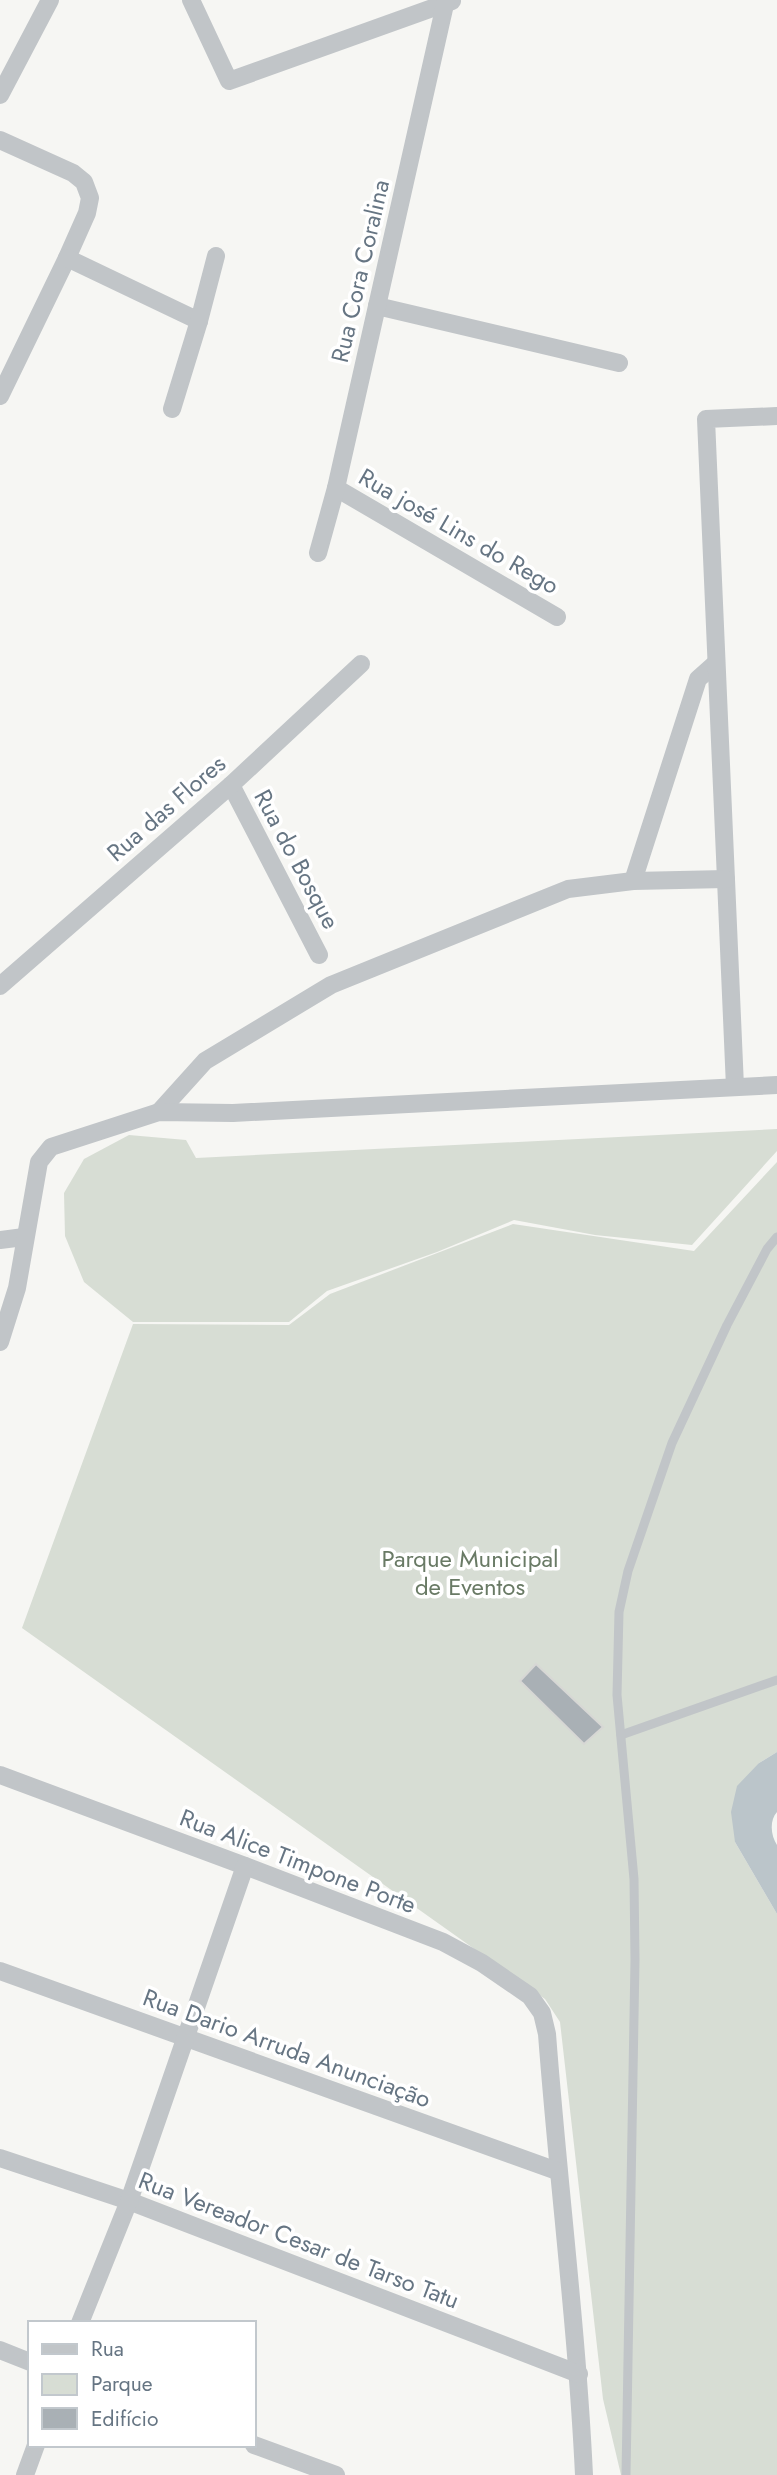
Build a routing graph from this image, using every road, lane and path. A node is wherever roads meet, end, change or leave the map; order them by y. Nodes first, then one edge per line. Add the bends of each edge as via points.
1 (50, 0) edge
2 (191, 0) edge
3 (423, 0) edge
4 (449, 1) edge
5 (0, 95) edge
6 (0, 140) edge
7 (216, 257) dead end
8 (67, 258) junction
9 (377, 306) junction
10 (199, 321) junction
11 (620, 363) dead end
12 (0, 396) edge
13 (172, 409) dead end
14 (777, 416) edge
15 (335, 488) junction
16 (318, 553) dead end
17 (557, 617) dead end
18 (716, 663) junction
19 (362, 664) dead end
20 (231, 785) junction
21 (726, 879) junction
22 (633, 881) junction
23 (320, 955) dead end
24 (0, 986) edge
25 (777, 1085) edge
26 (735, 1087) junction
27 (159, 1112) junction
28 (24, 1237) junction
29 (777, 1237) edge
30 (0, 1240) edge
31 (0, 1342) edge
32 (777, 1680) edge
33 (621, 1735) junction
34 (0, 1775) edge
35 (245, 1866) junction
36 (0, 1971) edge
37 (185, 2037) junction
38 (0, 2158) edge
39 (557, 2171) junction
40 (129, 2201) junction
41 (81, 2321) edge
42 (0, 2350) edge
43 (28, 2361) edge
44 (579, 2374) junction
45 (256, 2446) edge
46 (35, 2447) edge
47 (25, 2475) edge
48 (336, 2475) edge
49 (584, 2475) edge
50 (626, 2475) edge

1 - 5 street
2 - 4 street via 229,80
3 - 4 street
4 - 9 street, Rua Cora Coralina
6 - 8 street via 73,173 88,190 90,206
7 - 10 street
8 - 10 street
8 - 12 street
9 - 11 street
9 - 15 street, Rua Cora Coralina
10 - 13 street
14 - 18 street via 706,419
15 - 16 street, Rua Cora Coralina
15 - 17 street, Rua josé Lins do Rego
18 - 21 street
18 - 22 street via 698,678
19 - 20 street, Rua das Flores
20 - 23 street, Rua do Bosque
20 - 24 street, Rua das Flores
21 - 22 street
21 - 26 street
22 - 27 street via 568,889 331,985 205,1061
25 - 26 street
26 - 27 street via 233,1113
27 - 28 street via 51,1147 39,1162
28 - 30 street
28 - 31 street via 17,1288
29 - 33 lane via 733,1314 672,1443 628,1570 619,1612
32 - 33 lane
33 - 50 lane via 634,1879 635,1961
34 - 35 street, Rua Alice Timpone Porte
35 - 37 street
35 - 39 street, Rua Alice Timpone Porte via 443,1942 530,1996 542,2013 547,2034
36 - 37 street, Rua Dario Arruda Anunciação
37 - 39 street, Rua Dario Arruda Anunciação
37 - 40 street
38 - 40 street, Rua Vereador Cesar de Tarso Tatu
39 - 44 street, Rua Alice Timpone Porte
40 - 41 street
40 - 44 street, Rua Vereador Cesar de Tarso Tatu
42 - 43 street
44 - 49 street, Rua Alice Timpone Porte
45 - 48 street
46 - 47 street

